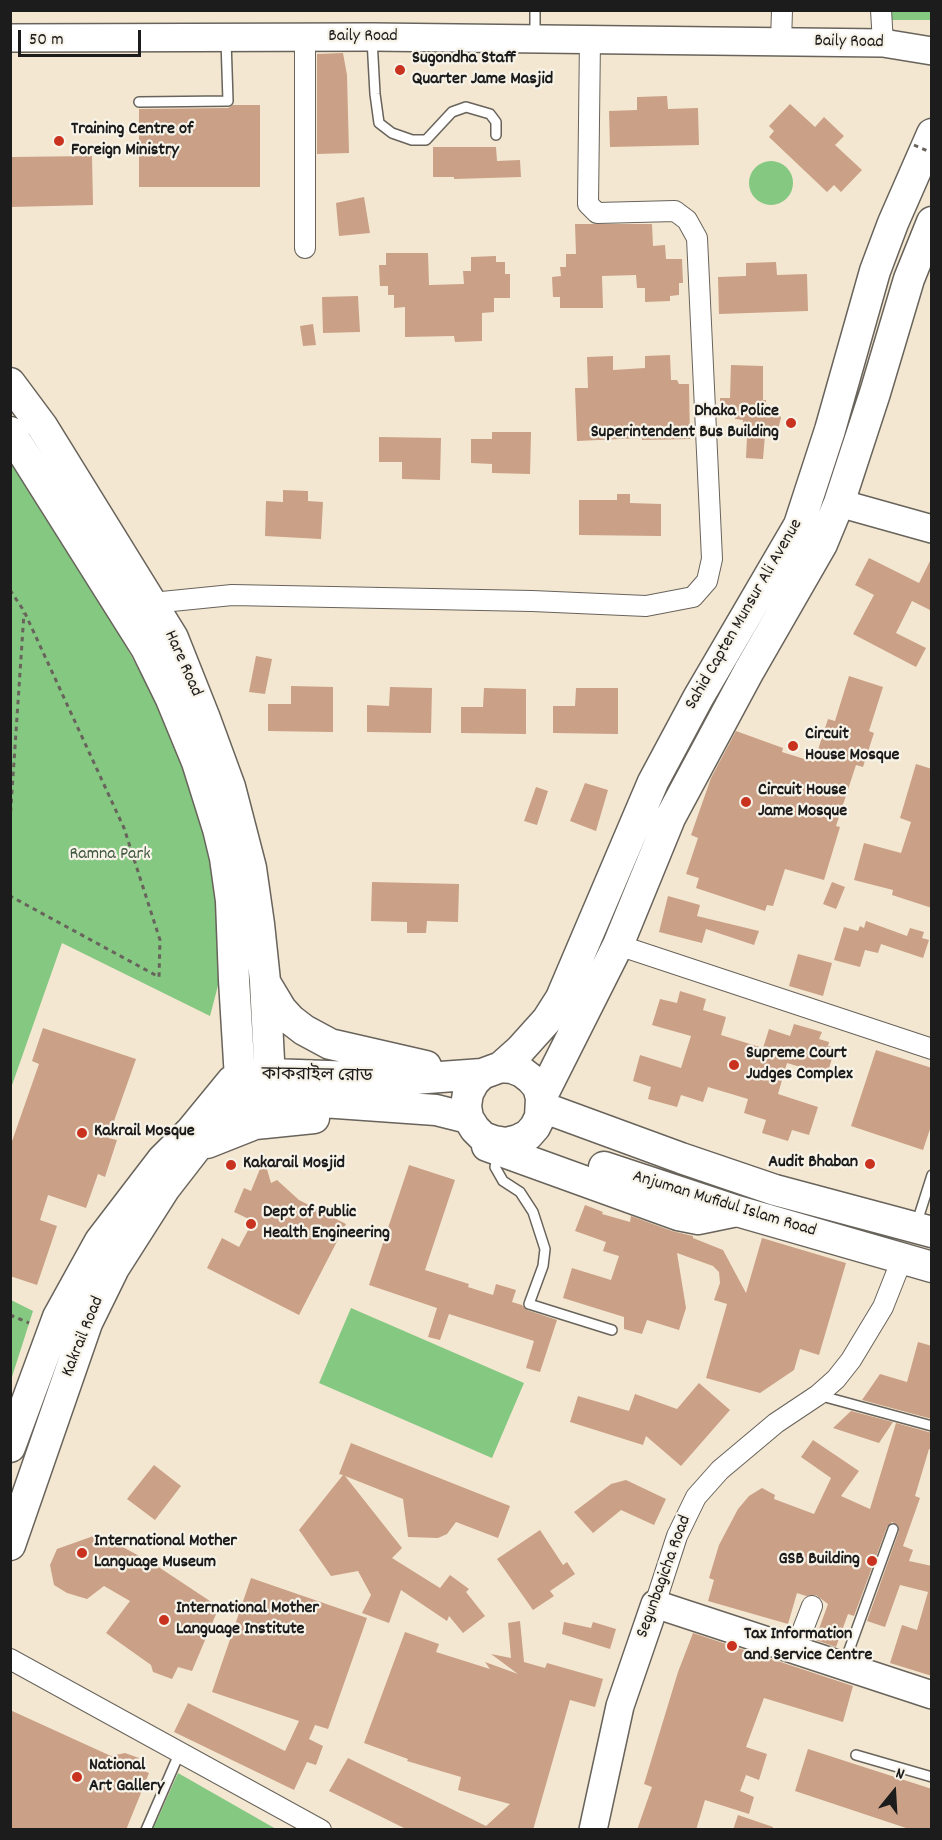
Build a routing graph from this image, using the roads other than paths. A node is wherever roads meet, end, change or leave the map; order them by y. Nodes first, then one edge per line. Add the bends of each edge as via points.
1 (535, 10) edge
2 (782, 10) edge
3 (881, 10) edge
4 (372, 37) junction
5 (10, 38) edge
6 (226, 38) junction
7 (305, 38) junction
8 (535, 39) junction
9 (590, 39) junction
10 (781, 42) junction
11 (883, 43) junction
12 (932, 51) edge
13 (139, 102) dead end
14 (496, 135) dead end
15 (923, 140) edge
16 (932, 222) edge
17 (305, 248) dead end
18 (10, 383) edge
19 (10, 432) edge
20 (839, 503) junction
21 (93, 506) junction
22 (66, 519) junction
23 (932, 529) edge
24 (152, 603) junction
25 (618, 945) junction
26 (265, 981) junction
27 (236, 1005) junction
28 (587, 1009) junction
29 (932, 1049) edge
30 (480, 1072) junction
31 (271, 1087) junction
32 (240, 1090) junction
33 (542, 1102) junction
34 (587, 1124) junction
35 (489, 1137) junction
36 (196, 1148) junction
37 (162, 1160) junction
38 (932, 1175) edge
39 (923, 1230) edge
40 (902, 1259) junction
41 (932, 1267) edge
42 (612, 1330) dead end
43 (818, 1395) junction
44 (932, 1426) edge
45 (10, 1446) edge
46 (893, 1529) dead end
47 (10, 1545) edge
48 (655, 1604) junction
49 (812, 1606) dead end
50 (795, 1650) junction
51 (10, 1659) edge
52 (843, 1666) junction
53 (931, 1695) edge
54 (856, 1755) dead end
55 (176, 1761) dead end
56 (932, 1777) edge
57 (146, 1830) edge
58 (321, 1830) edge
59 (593, 1830) edge

1 - 8 lane
2 - 10 street
3 - 11 street
4 - 7 main road, Baily Road
4 - 8 main road, Baily Road
4 - 14 lane via 379,123 392,133 426,140 452,112 466,107 490,114 496,122
5 - 6 main road, Baily Road
6 - 7 main road, Baily Road
6 - 13 lane via 228,101
7 - 17 street
8 - 9 main road, Baily Road
9 - 10 main road, Baily Road
9 - 24 street via 588,204 597,213 675,212 687,220 696,238 712,559 707,581 693,597 646,606 232,595
10 - 11 main road, Baily Road
11 - 12 main road, Baily Road
15 - 30 main road, Sahid Capten Munsur Ali Avenue via 875,271 799,525 653,782 561,998 527,1043
16 - 20 main road, Sahid Capten Munsur Ali Avenue via 909,279
18 - 21 main road, Hare Road
19 - 22 main road
20 - 23 main road
20 - 25 main road, Sahid Capten Munsur Ali Avenue via 822,544 670,818
21 - 22 main road
21 - 24 main road, Hare Road
22 - 27 main road via 146,648 197,762 225,858
24 - 26 main road, Hare Road via 173,638 230,787 251,868
25 - 28 main road, Sahid Capten Munsur Ali Avenue
25 - 29 street
26 - 30 main road via 291,1020 330,1044 426,1066
26 - 31 main road, Hare Road
27 - 32 main road
27 - 37 main road via 221,1062
28 - 33 main road, Sahid Capten Munsur Ali Avenue via 559,1059
28 - 34 main road via 566,1076 565,1096
30 - 31 main road, কাকরাইল রোড
30 - 33 main road via 512,1068 522,1072 538,1087
30 - 35 main road via 466,1106
31 - 32 main road, কাকরাইল রোড
31 - 35 main road, কাকরাইল রোড via 436,1110
32 - 36 main road, কাকরাইল রোড via 225,1117
32 - 37 main road, কাকরাইল রোড via 225,1088
33 - 34 main road, Anjuman Mufidul Islam Road
33 - 35 main road via 535,1127 528,1135
34 - 39 main road, Anjuman Mufidul Islam Road via 775,1190
35 - 36 main road via 425,1125 314,1118 255,1124
35 - 40 main road, Anjuman Mufidul Islam Road
35 - 42 lane via 495,1167 533,1212 545,1249 530,1304
36 - 47 main road, Kakrail Road via 132,1238 87,1323
37 - 45 main road, Kakrail Road via 100,1241 72,1288 57,1317
38 - 39 lane
40 - 41 main road, Anjuman Mufidul Islam Road
40 - 43 street, Segunbagicha Road via 869,1333 836,1379
43 - 44 lane
43 - 48 street, Segunbagicha Road via 776,1423 706,1483 677,1536
46 - 52 lane
48 - 50 main road
48 - 59 main road, Segunbagicha Road via 620,1706
49 - 50 street
50 - 52 main road
51 - 58 street
52 - 53 main road
54 - 56 lane
55 - 57 lane

